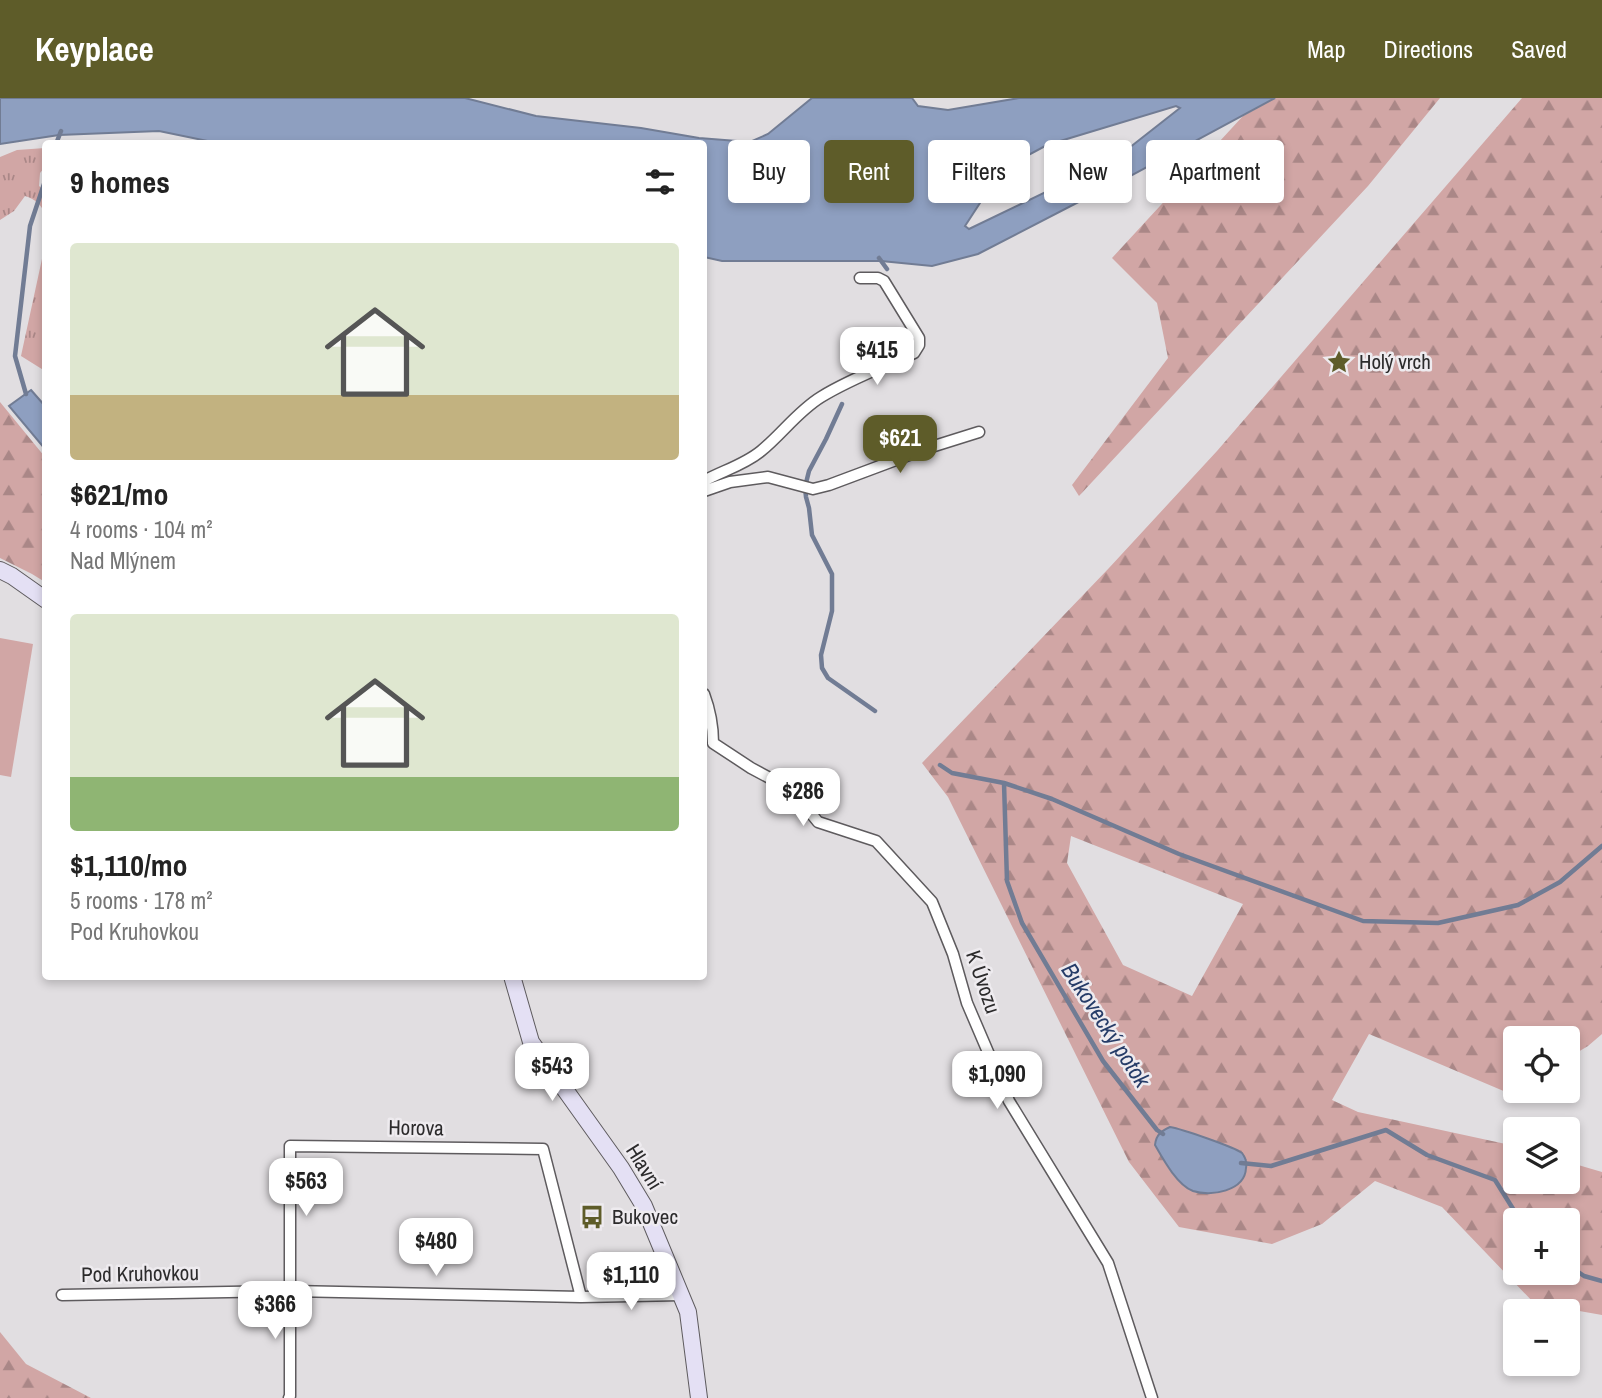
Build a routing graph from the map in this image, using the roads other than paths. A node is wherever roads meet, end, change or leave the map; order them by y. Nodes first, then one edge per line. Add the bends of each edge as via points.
1 (860, 278) dead end
2 (979, 432) dead end
3 (707, 480) edge
4 (707, 490) edge
5 (0, 570) edge
6 (42, 597) edge
7 (707, 702) edge
8 (713, 743) junction
9 (707, 748) edge
10 (513, 980) edge
11 (291, 1291) junction
12 (62, 1295) dead end
13 (681, 1295) junction
14 (581, 1297) junction
15 (289, 1398) edge
16 (699, 1398) edge
17 (1152, 1398) edge

1 - 3 street via 884,281 919,338 914,353 820,397 760,452
2 - 4 street via 813,489 768,478
5 - 6 street
7 - 8 street
8 - 9 street
8 - 17 street, K Úvozu via 792,790 818,822 876,842 932,902 967,1003 1009,1101 1108,1263
10 - 13 street, Hlavní via 531,1042 644,1206
11 - 12 street, Pod Kruhovkou
11 - 14 street, Pod Kruhovkou
11 - 14 street, Horova via 290,1146 543,1149
11 - 15 street
13 - 14 street, Pod Kruhovkou
13 - 16 street, Hlavní via 688,1312

